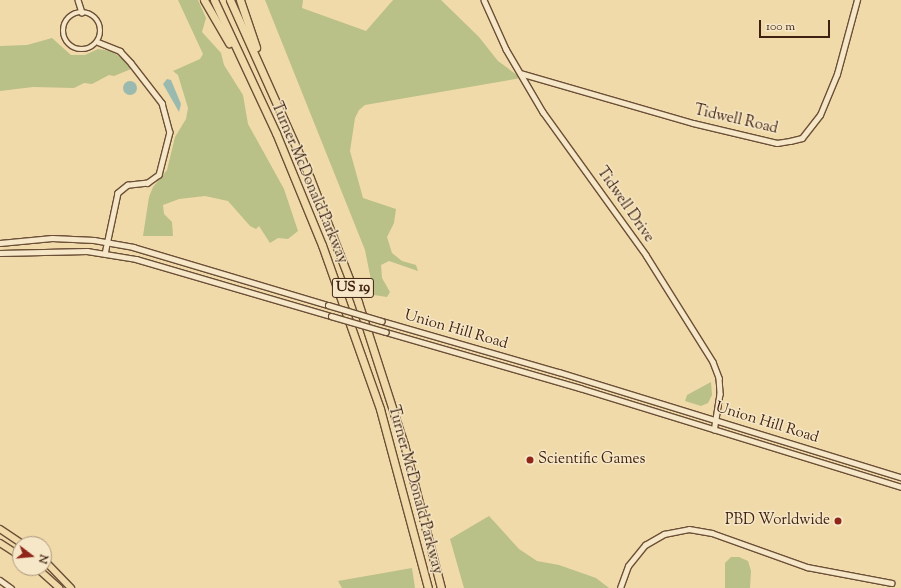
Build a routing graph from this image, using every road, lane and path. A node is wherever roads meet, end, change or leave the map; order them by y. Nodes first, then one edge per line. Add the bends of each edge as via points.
1 (78, 0) edge
2 (204, 0) edge
3 (214, 0) edge
4 (230, 0) edge
5 (240, 0) edge
6 (484, 0) edge
7 (857, 0) edge
8 (82, 12) junction
9 (98, 42) junction
10 (520, 73) junction
11 (251, 78) junction
12 (268, 80) junction
13 (0, 243) edge
14 (107, 243) junction
15 (0, 253) edge
16 (105, 254) junction
17 (717, 420) junction
18 (714, 430) junction
19 (901, 477) edge
20 (901, 487) edge
21 (0, 529) edge
22 (12, 537) edge
23 (0, 543) edge
24 (12, 551) edge
25 (52, 568) edge
26 (46, 576) edge
27 (0, 580) edge
28 (892, 583) dead end
29 (11, 588) edge
30 (59, 588) edge
31 (71, 588) edge
32 (428, 588) edge
33 (442, 588) edge
34 (620, 588) edge

1 - 8 street
2 - 11 highway
3 - 11 highway, Turner McDonald Parkway / US 19
4 - 12 highway, Turner McDonald Parkway / US 19
5 - 12 highway
6 - 10 street, Tidwell Drive
7 - 10 street, Tidwell Road via 837,74 820,115 802,138 790,141 777,143 693,123
8 - 9 street via 97,20 101,30
8 - 9 street via 70,17 66,22 63,28 65,40 75,49 81,50 88,49
9 - 14 street via 120,51 131,62 162,103 170,132 159,175 148,183 128,185 118,193
10 - 17 street, Tidwell Drive via 543,112 646,255 710,356 720,384
11 - 32 highway, Turner McDonald Parkway / US 19 via 308,209 363,356 401,483
12 - 33 highway, Turner McDonald Parkway / US 19 via 327,218 377,356 416,486
13 - 14 street, Union Hill Road via 52,238
14 - 16 street
14 - 17 street, Union Hill Road, bridge via 184,260
15 - 16 street, Union Hill Road via 54,250
16 - 18 street, Union Hill Road, bridge via 176,270
17 - 18 street, Tidwell Drive
17 - 19 street, Union Hill Road
18 - 20 street, Union Hill Road
21 - 22 main road
23 - 24 main road
25 - 31 main road
26 - 30 main road
27 - 29 street
28 - 34 street via 807,567 712,533 689,529 669,532 645,545 628,566

